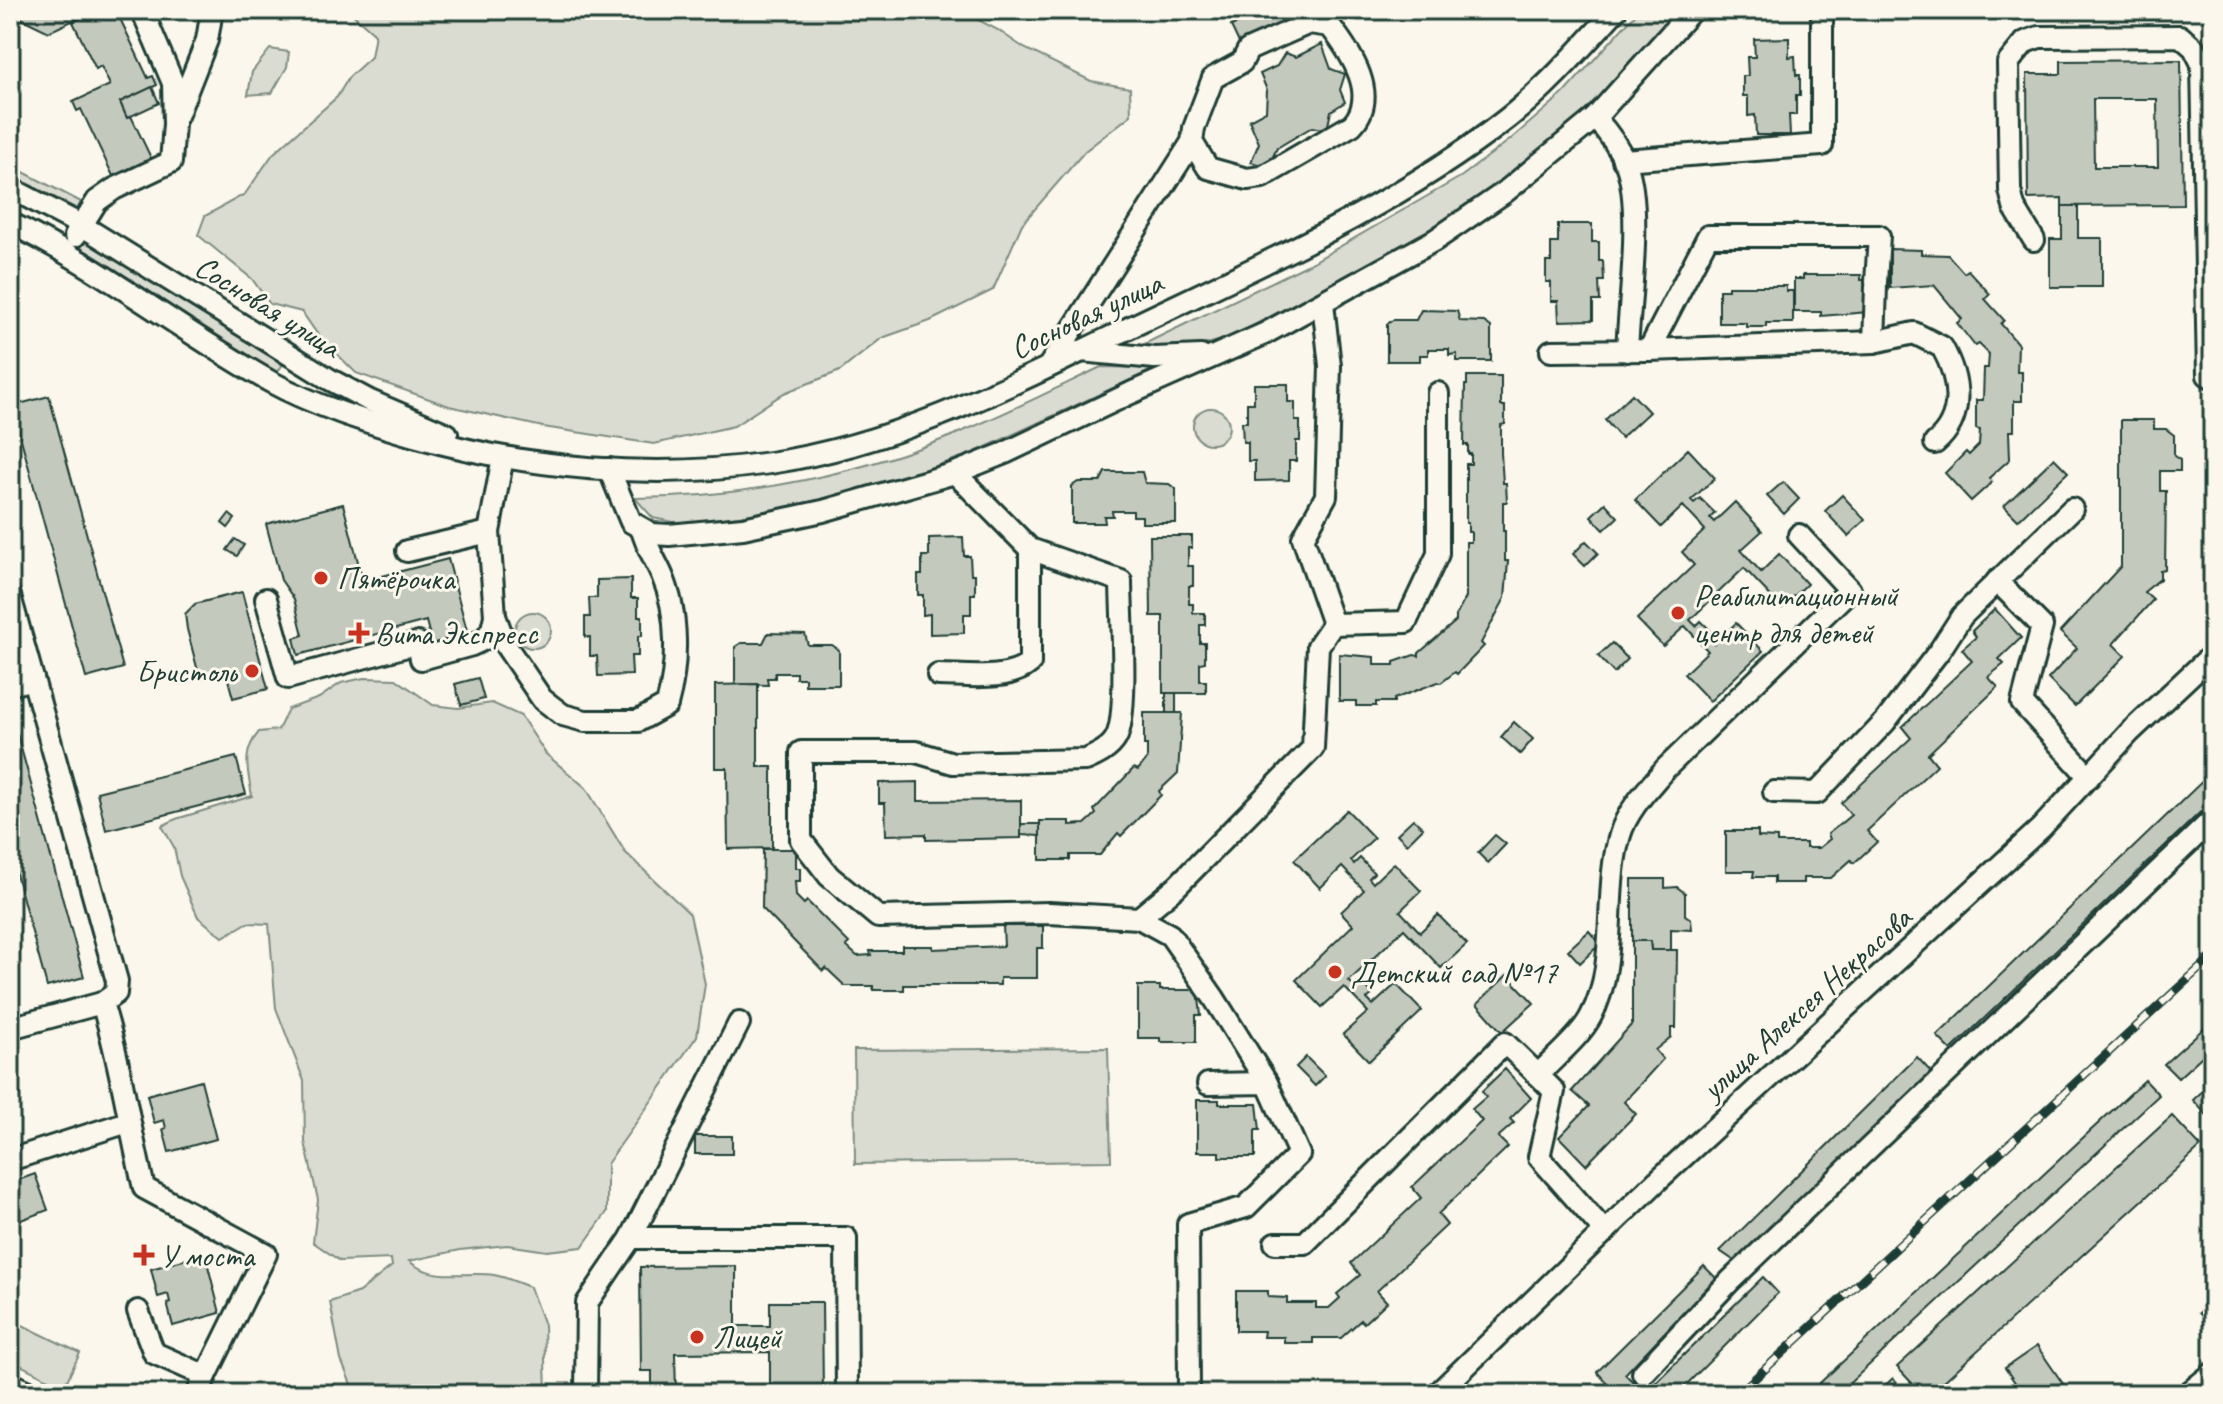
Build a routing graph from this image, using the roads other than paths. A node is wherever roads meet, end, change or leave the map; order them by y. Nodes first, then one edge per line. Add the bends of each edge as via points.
1 (142, 10) edge
2 (212, 10) edge
3 (1616, 10) edge
4 (1692, 10) edge
5 (1822, 10) edge
6 (1595, 118) junction
7 (174, 124) junction
8 (1192, 142) junction
9 (1623, 160) junction
10 (18, 192) edge
11 (81, 225) junction
12 (11, 226) edge
13 (2034, 240) dead end
14 (66, 252) junction
15 (1323, 303) junction
16 (1874, 342) junction
17 (1649, 350) junction
18 (1081, 351) junction
19 (1551, 351) dead end
20 (1627, 351) junction
21 (1219, 354) junction
22 (1049, 366) junction
23 (2213, 378) edge
24 (1438, 393) dead end
25 (1935, 443) dead end
26 (503, 457) junction
27 (609, 469) junction
28 (955, 473) junction
29 (2072, 509) dead end
30 (642, 530) junction
31 (489, 532) junction
32 (1799, 535) dead end
33 (1030, 549) junction
34 (407, 551) dead end
35 (1997, 581) junction
36 (10, 596) edge
37 (266, 599) dead end
38 (495, 616) junction
39 (1333, 624) junction
40 (2213, 654) edge
41 (938, 675) dead end
42 (33, 679) junction
43 (10, 685) edge
44 (2089, 777) junction
45 (1774, 792) dead end
46 (2213, 819) edge
47 (1139, 918) junction
48 (102, 1003) junction
49 (739, 1023) dead end
50 (10, 1028) edge
51 (1538, 1075) junction
52 (1267, 1083) junction
53 (1208, 1084) dead end
54 (128, 1122) junction
55 (10, 1160) edge
56 (1605, 1232) junction
57 (631, 1238) junction
58 (1275, 1243) dead end
59 (138, 1311) dead end
60 (1643, 1373) dead end
61 (2213, 1373) edge
62 (10, 1383) edge
63 (202, 1385) edge
64 (33, 1394) edge
65 (586, 1394) edge
66 (847, 1394) edge
67 (1189, 1394) edge
68 (1437, 1394) edge
69 (2187, 1394) edge

1 - 7 street via 173,83
2 - 7 street via 207,40
3 - 18 street, Сосновая улица via 1511,116 1448,162 1293,249
4 - 6 street
5 - 9 street via 1822,145
6 - 9 street
6 - 15 street via 1447,232
7 - 11 street via 171,162 114,189 97,201
8 - 8 street via 1213,78 1242,62 1248,50 1309,23 1330,26 1343,43 1365,100 1362,115 1352,125 1262,177 1247,179 1208,168
8 - 22 street
9 - 20 street via 1635,207
10 - 11 street, Сосновая улица
10 - 12 street
11 - 14 street
11 - 26 street, Сосновая улица via 329,379
12 - 14 street, Сосновая улица
13 - 23 street via 2010,190 2008,63 2025,42 2039,37 2180,36 2202,64 2208,375
14 - 26 street, Сосновая улица via 273,383 390,428
15 - 21 street
15 - 39 street via 1330,366 1326,496 1303,538
16 - 17 street
16 - 17 street via 1879,236 1708,236
16 - 25 street via 1914,333 1942,347 1955,377 1957,400 1955,419
17 - 20 street
18 - 21 street via 1177,358
18 - 22 street, Сосновая улица
19 - 20 street
21 - 28 street
22 - 27 street, Сосновая улица via 942,415 821,453 684,472
24 - 39 street via 1438,554 1406,622
26 - 27 street, Сосновая улица
26 - 31 street
27 - 30 street via 631,522
28 - 30 street via 743,528 669,535
28 - 33 street
29 - 35 street
30 - 38 street via 674,619 674,679 667,705 638,721 595,722 563,715 542,699 506,646
31 - 34 street
31 - 38 street
32 - 51 street via 1850,590 1640,799 1620,832 1600,996 1590,1019
33 - 41 street via 1030,663 1008,674
33 - 47 street via 1121,581 1123,693 1116,739 1086,760 953,763 916,752 801,752 801,840 829,876 878,917 1049,913
35 - 44 street via 2042,626 2022,703
35 - 45 street via 1962,616 1885,722 1817,793
36 - 42 street
37 - 38 street via 288,678 418,643 421,659 472,645 485,639
39 - 47 street via 1318,646 1313,748
40 - 44 street, улица Алексея Некрасова
42 - 43 street
42 - 48 street via 117,981 116,993
44 - 56 street, улица Алексея Некрасова via 1995,871
46 - 60 street via 1752,1260
47 - 52 street via 1170,935
48 - 50 street
48 - 54 street
49 - 57 street
51 - 56 street via 1554,1091 1539,1157
51 - 58 street via 1505,1043 1305,1243
52 - 53 street
52 - 67 street via 1299,1154 1246,1207 1188,1224
54 - 55 street
54 - 63 street via 144,1188 266,1254
56 - 68 street, улица Алексея Некрасова
57 - 65 street via 587,1303
57 - 66 street via 846,1238
59 - 63 street via 154,1353
61 - 69 street
62 - 64 street

